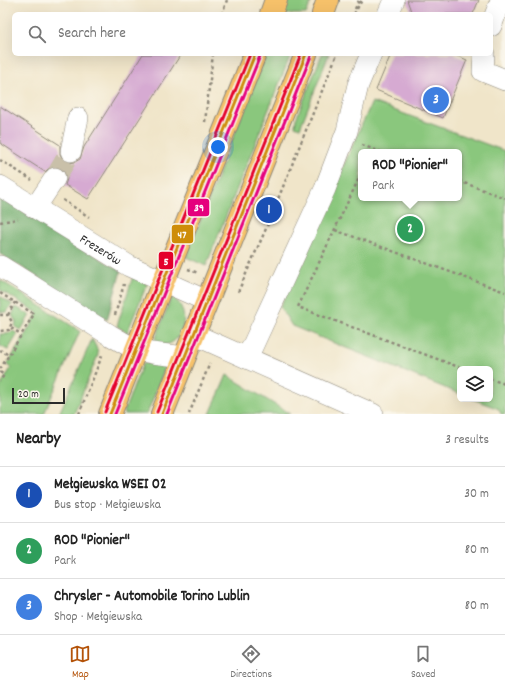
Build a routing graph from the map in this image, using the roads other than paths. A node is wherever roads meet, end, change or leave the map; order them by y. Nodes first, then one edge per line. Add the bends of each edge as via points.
1 (276, 0) edge
2 (328, 0) edge
3 (394, 0) edge
4 (500, 0) edge
5 (272, 12) edge
6 (324, 12) edge
7 (389, 12) edge
8 (493, 20) edge
9 (254, 56) edge
10 (305, 56) edge
11 (370, 56) edge
12 (484, 56) edge
13 (505, 80) edge
14 (78, 118) dead end
15 (70, 152) tunnel mouth
16 (55, 178) tunnel mouth
17 (0, 186) edge
18 (36, 208) junction
19 (0, 266) edge
20 (163, 281) junction
21 (207, 301) junction
22 (193, 334) junction
23 (136, 350) junction
24 (185, 357) junction
25 (247, 358) junction
26 (110, 414) edge
27 (162, 414) edge
28 (373, 414) edge

1 - 5 main road
2 - 6 main road
3 - 7 street
4 - 8 street
9 - 20 main road
10 - 21 main road
11 - 25 street via 358,85 347,131 325,189
12 - 13 street via 484,71
14 - 15 street
16 - 18 street
17 - 18 street, Frezerów
18 - 20 street, Frezerów via 124,263
19 - 23 street
20 - 21 street, Frezerów
20 - 23 main road
21 - 22 main road
22 - 24 main road
22 - 25 street
23 - 24 street
23 - 26 main road
24 - 27 main road
25 - 28 street

